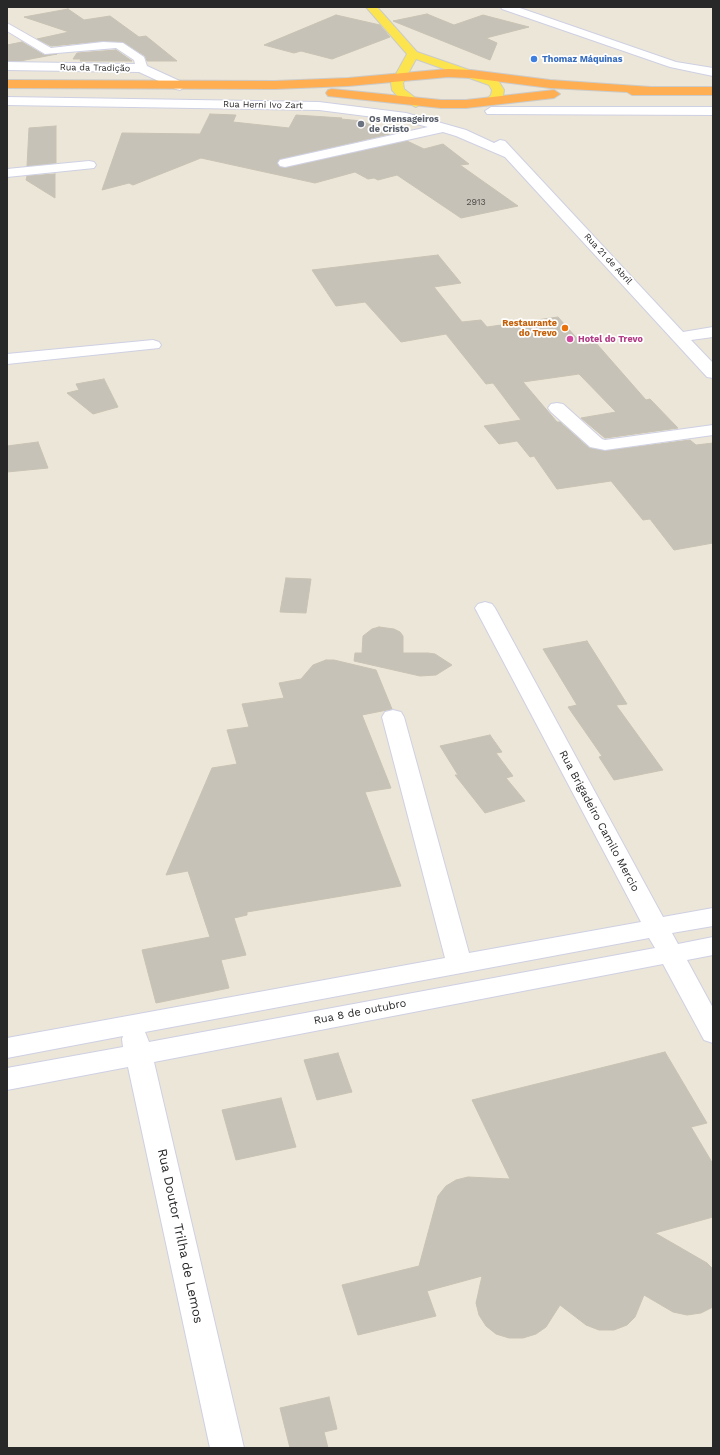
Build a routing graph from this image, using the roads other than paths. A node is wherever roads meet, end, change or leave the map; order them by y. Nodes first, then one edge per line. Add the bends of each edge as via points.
1 (371, 7) edge
2 (506, 7) edge
3 (7, 26) edge
4 (413, 54) junction
5 (7, 66) edge
6 (141, 68) junction
7 (713, 72) edge
8 (471, 74) junction
9 (400, 76) junction
10 (7, 84) edge
11 (180, 86) junction
12 (275, 86) junction
13 (647, 90) junction
14 (713, 91) edge
15 (7, 101) edge
16 (416, 102) junction
17 (319, 106) junction
18 (491, 106) junction
19 (713, 111) edge
20 (444, 127) junction
21 (501, 140) junction
22 (285, 163) dead end
23 (89, 165) dead end
24 (7, 173) edge
25 (713, 332) edge
26 (680, 337) junction
27 (153, 346) dead end
28 (7, 359) edge
29 (713, 373) edge
30 (557, 408) dead end
31 (713, 430) edge
32 (485, 608) dead end
33 (393, 717) dead end
34 (713, 917) edge
35 (656, 928) junction
36 (713, 946) edge
37 (670, 954) junction
38 (459, 964) junction
39 (132, 1024) junction
40 (713, 1033) edge
41 (7, 1048) edge
42 (139, 1053) junction
43 (7, 1079) edge
44 (227, 1448) edge

1 - 4 main road
2 - 7 street via 674,65
3 - 6 street via 49,52 119,45 140,59
4 - 8 main road
4 - 9 main road
5 - 6 street, Rua da Tradição
6 - 11 street, Rua da Tradição
8 - 9 highway
8 - 13 highway via 550,84
8 - 18 main road via 484,78 498,90
9 - 12 highway
9 - 16 main road via 398,90
10 - 11 highway
11 - 12 highway
12 - 16 highway
13 - 14 highway
13 - 18 highway via 565,93
15 - 17 street, Rua Herni Ivo Zart
16 - 17 street
16 - 18 highway
16 - 21 street, Rua 21 de Abril
17 - 20 street, Rua Herni Ivo Zart via 406,117
18 - 19 street
18 - 21 street
20 - 21 street, Rua Herni Ivo Zart via 461,133
20 - 22 street
21 - 26 street, Rua 21 de Abril
23 - 24 street
25 - 26 street
26 - 29 street, Rua 21 de Abril
27 - 28 street
30 - 31 street via 596,443 604,445
32 - 35 street, Rua Brigadeiro Camilo Mercio
33 - 38 street
34 - 35 street
35 - 37 street, Rua Brigadeiro Camilo Mercio
35 - 38 street
36 - 37 street, Rua 8 de outubro
37 - 40 street, Rua Brigadeiro Camilo Mercio
37 - 42 street, Rua 8 de outubro
38 - 39 street
39 - 41 street
39 - 42 street, Rua Doutor Trilha de Lemos
42 - 43 street, Rua 8 de outubro
42 - 44 street, Rua Doutor Trilha de Lemos

